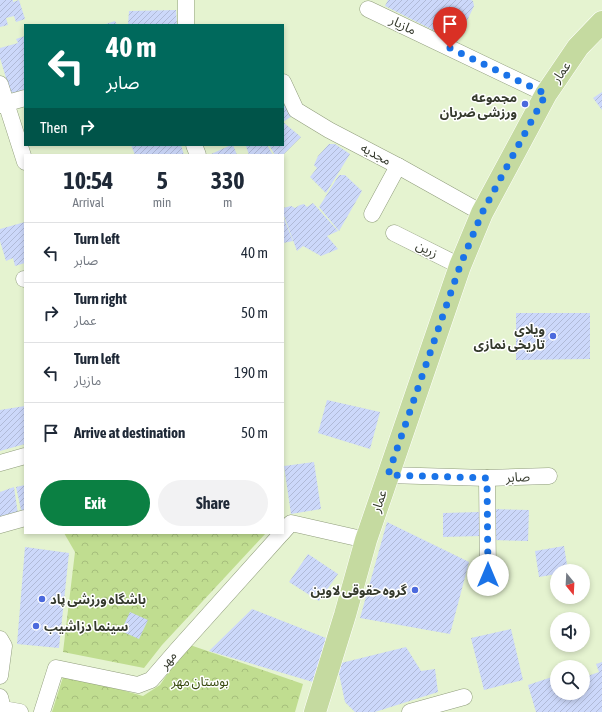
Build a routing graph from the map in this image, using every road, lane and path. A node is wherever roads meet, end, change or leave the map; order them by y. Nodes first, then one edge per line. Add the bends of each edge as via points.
1 (186, 0) edge
2 (368, 9) dead end
3 (602, 22) edge
4 (186, 24) edge
5 (0, 84) edge
6 (284, 84) edge
7 (546, 94) junction
8 (24, 98) edge
9 (3, 104) edge
10 (24, 159) edge
11 (398, 166) junction
12 (482, 213) junction
13 (372, 214) dead end
14 (394, 232) dead end
15 (460, 266) junction
16 (24, 456) edge
17 (0, 463) edge
18 (388, 475) junction
19 (549, 476) dead end
20 (487, 478) junction
21 (24, 518) edge
22 (0, 525) edge
23 (285, 527) edge
24 (279, 534) edge
25 (366, 540) junction
26 (488, 575) dead end
27 (0, 639) edge
28 (0, 676) edge
29 (0, 697) edge
30 (464, 697) dead end
31 (20, 712) edge
32 (42, 712) edge
33 (315, 712) edge
34 (410, 712) edge

1 - 4 street
2 - 7 street, مازیار
3 - 7 main road, عمار via 578,47
5 - 9 street
6 - 11 street, مجدیه via 296,110
7 - 12 main road, عمار
8 - 9 street
9 - 10 street
11 - 12 street, مجدیه
11 - 13 street
12 - 15 main road, عمار
14 - 15 street, زرین
15 - 18 main road, عمار
16 - 17 street
18 - 20 street, صابر
18 - 25 main road, عمار
19 - 20 street, صابر
20 - 26 street, صابر
21 - 22 street
23 - 25 street, مهر
24 - 32 street, مهر via 151,680 138,686 56,668
25 - 33 main road, عمار via 346,615
27 - 28 street via 4,646
29 - 31 street via 3,709
30 - 34 street

